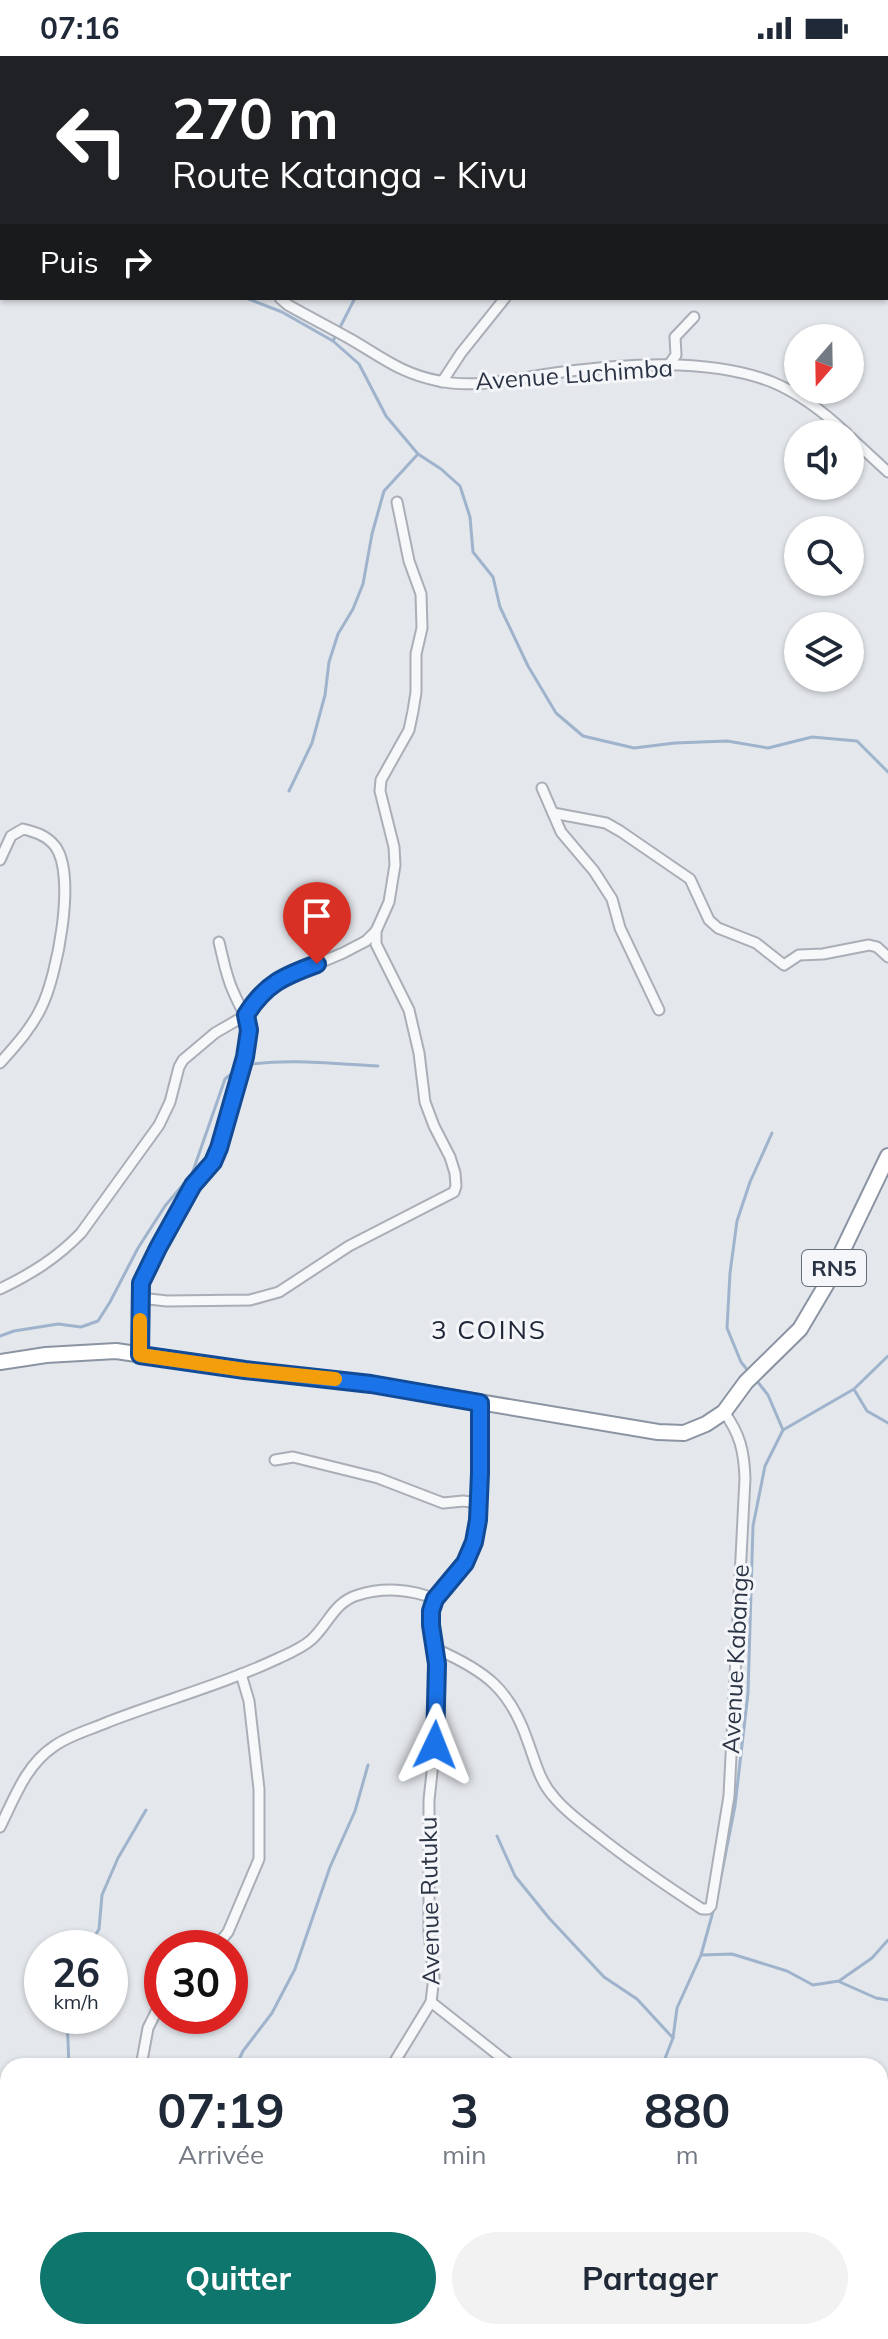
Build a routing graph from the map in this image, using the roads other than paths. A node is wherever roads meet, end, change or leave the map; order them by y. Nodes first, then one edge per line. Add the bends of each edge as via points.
1 (283, 300) edge
2 (503, 300) edge
3 (694, 317) dead end
4 (668, 366) junction
5 (442, 382) junction
6 (831, 420) edge
7 (864, 450) edge
8 (888, 472) edge
9 (397, 502) dead end
10 (542, 788) dead end
11 (553, 813) junction
12 (0, 860) edge
13 (376, 931) junction
14 (219, 942) dead end
15 (888, 957) edge
16 (659, 1010) dead end
17 (246, 1015) junction
18 (0, 1063) edge
19 (888, 1156) edge
20 (0, 1289) edge
21 (140, 1298) junction
22 (140, 1355) junction
23 (0, 1362) edge
24 (480, 1403) junction
25 (724, 1412) junction
26 (275, 1460) dead end
27 (479, 1503) junction
28 (435, 1599) junction
29 (436, 1649) junction
30 (241, 1674) junction
31 (0, 1827) edge
32 (229, 1930) edge
33 (431, 2002) junction
34 (147, 2034) edge
35 (142, 2058) edge
36 (397, 2058) edge
37 (502, 2058) edge

1 - 5 street, Avenue Luchimba via 403,372
2 - 5 street
3 - 4 street via 675,337 676,355
4 - 5 street, Avenue Luchimba
4 - 6 street, Avenue Luchimba via 726,370 771,382
7 - 8 street, Avenue Luchimba
9 - 13 street via 421,594 422,628 409,730 381,780 395,865 389,902
10 - 11 street
11 - 15 street via 606,823 620,831 690,879 718,928 756,943 781,964 799,955 869,945
11 - 16 street via 561,832 612,899
12 - 18 street via 11,836 23,829 42,834 63,862 65,916 43,1005
13 - 17 street via 343,953 272,983
13 - 21 street via 381,958 401,991 415,1032 425,1102 452,1165 454,1192 349,1246 279,1292 250,1300
14 - 17 street via 233,992
17 - 20 street via 183,1060 159,1125 81,1233 35,1271
17 - 21 street via 245,1057 219,1148 158,1248 141,1283
19 - 25 highway, RN5 via 800,1329 746,1382
21 - 22 street
22 - 23 highway, RN5 via 80,1352
22 - 24 highway, RN5
24 - 25 highway, RN5 via 684,1433
24 - 27 street
25 - 29 street, Avenue Kabange via 745,1452 745,1478 729,1796 708,1909 641,1869 556,1800 505,1694 480,1672
26 - 27 street via 293,1457 378,1478 443,1503
27 - 28 street via 465,1563
28 - 29 street, Avenue Rutuku via 431,1625
28 - 30 street via 403,1590 351,1597 312,1639
29 - 33 street, Avenue Rutuku via 429,1814
30 - 31 street via 55,1745 24,1780
30 - 32 street via 259,1789 259,1859
33 - 36 street, Avenue Rutuku
33 - 37 street
34 - 35 street

